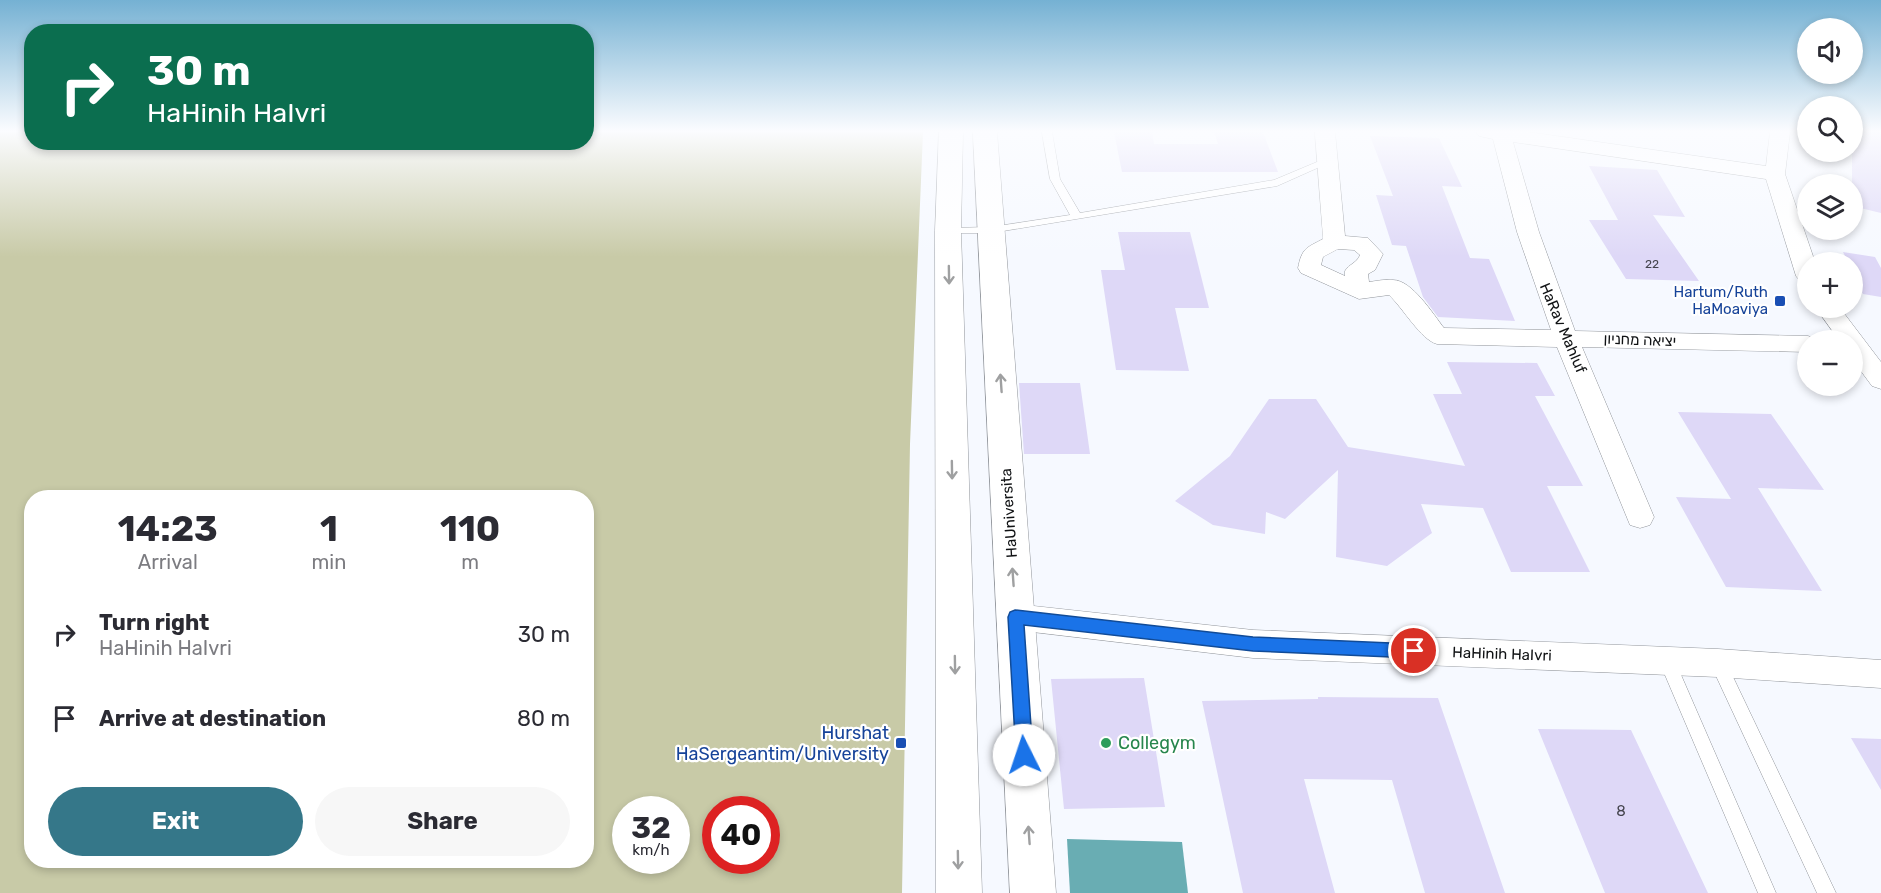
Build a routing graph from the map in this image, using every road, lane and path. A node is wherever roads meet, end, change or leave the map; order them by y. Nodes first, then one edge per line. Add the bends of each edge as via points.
1 (950, 174) edge
2 (988, 174) edge
3 (1054, 174) edge
4 (1299, 174) edge
5 (1329, 174) edge
6 (1508, 174) edge
7 (1775, 174) edge
8 (1077, 217) junction
9 (991, 230) junction
10 (948, 231) junction
11 (1334, 242) junction
12 (1800, 252) edge
13 (1359, 291) junction
14 (1568, 338) junction
15 (1797, 344) edge
16 (1863, 344) edge
17 (1881, 346) edge
18 (1863, 357) edge
19 (1881, 381) edge
20 (1640, 517) dead end
21 (1015, 617) junction
22 (1667, 661) junction
23 (1718, 663) junction
24 (1881, 674) edge
25 (959, 893) edge
26 (1033, 893) edge
27 (1767, 893) edge
28 (1827, 893) edge

1 - 10 street
2 - 9 street, HaUniversita
3 - 8 lane
4 - 8 lane via 1277,183
5 - 11 street
6 - 14 street, HaRav Mahluf via 1543,282
7 - 12 street
8 - 9 lane
9 - 10 lane
21 -> 9 street, HaUniversita
10 -> 25 street
11 - 13 street via 1360,243 1372,254 1367,265 1356,272
11 - 13 street via 1312,254 1309,268
13 - 14 street, יציאה מחניון via 1394,287 1437,336
14 - 15 street, יציאה מחניון
14 - 20 street, HaRav Mahluf
16 - 17 street
18 - 19 street
21 - 22 street, HaHinih HaIvri via 1253,644
26 -> 21 street, HaUniversita
22 - 23 street, HaHinih HaIvri
22 - 27 lane
23 - 24 street, HaHinih HaIvri
23 - 28 lane

